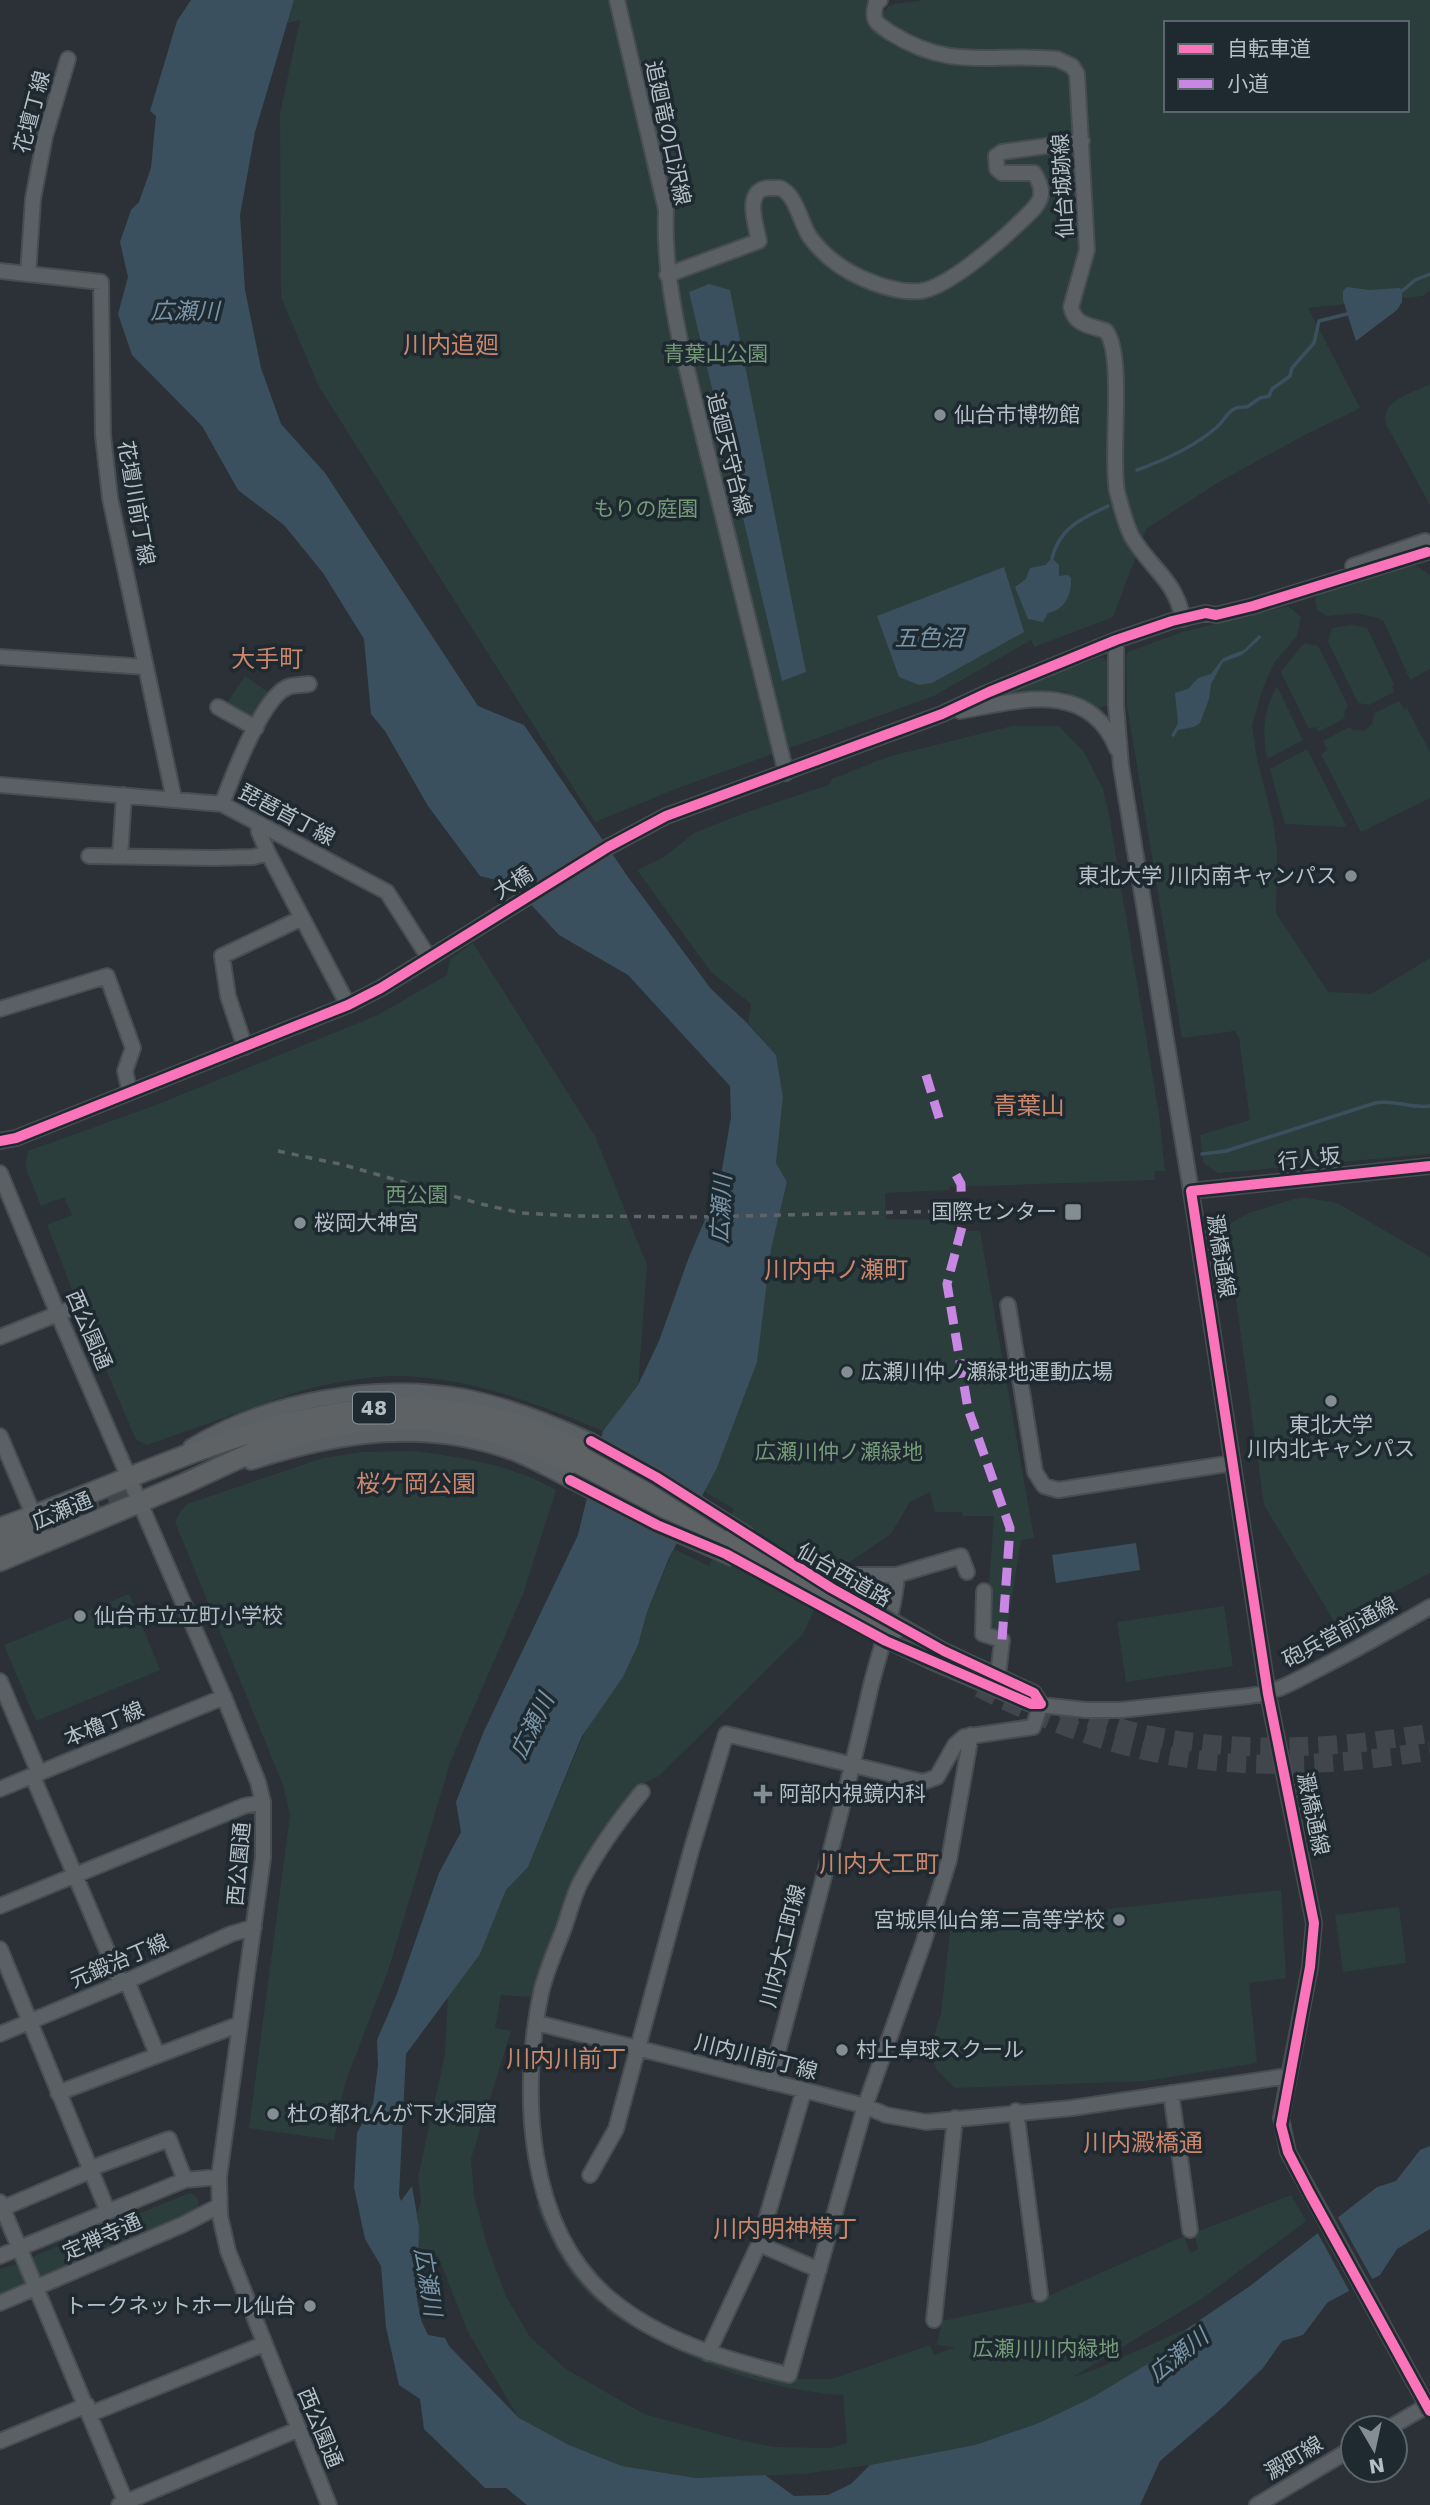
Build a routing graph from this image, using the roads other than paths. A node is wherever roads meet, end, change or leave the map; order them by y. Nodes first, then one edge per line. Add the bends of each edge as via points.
1 (617, 0) edge
2 (880, 0) edge
3 (68, 59) dead end
4 (1082, 141) junction
5 (0, 271) edge
6 (28, 274) junction
7 (667, 275) junction
8 (1428, 545) edge
9 (1183, 618) junction
10 (1116, 640) junction
11 (0, 657) edge
12 (146, 667) junction
13 (309, 684) dead end
14 (218, 707) dead end
15 (942, 714) junction
16 (256, 728) junction
17 (1121, 766) junction
18 (786, 773) junction
19 (0, 785) edge
20 (124, 795) junction
21 (174, 799) junction
22 (222, 804) junction
23 (258, 824) junction
24 (268, 853) junction
25 (89, 856) dead end
26 (120, 856) junction
27 (302, 918) junction
28 (433, 955) junction
29 (348, 1005) junction
30 (0, 1009) edge
31 (246, 1046) junction
32 (130, 1092) junction
33 (0, 1141) edge
34 (1430, 1166) edge
35 (0, 1172) edge
36 (1191, 1191) junction
37 (1008, 1304) dead end
38 (75, 1307) dead end
39 (58, 1314) junction
40 (0, 1337) edge
41 (0, 1436) edge
42 (581, 1461) junction
43 (1233, 1463) junction
44 (130, 1478) junction
45 (141, 1502) junction
46 (695, 1521) junction
47 (0, 1528) edge
48 (33, 1529) junction
49 (0, 1535) edge
50 (0, 1546) edge
51 (0, 1561) edge
52 (967, 1572) dead end
53 (857, 1575) dead end
54 (897, 1575) junction
55 (984, 1591) dead end
56 (1430, 1607) edge
57 (894, 1633) dead end
58 (941, 1657) junction
59 (998, 1676) junction
60 (0, 1681) edge
61 (1268, 1693) junction
62 (224, 1697) junction
63 (1041, 1704) junction
64 (971, 1735) junction
65 (853, 1766) junction
66 (36, 1775) junction
67 (0, 1789) edge
68 (642, 1792) dead end
69 (263, 1802) junction
70 (76, 1876) junction
71 (0, 1906) edge
72 (254, 1927) junction
73 (0, 1950) edge
74 (124, 1982) junction
75 (30, 2022) junction
76 (537, 2023) junction
77 (240, 2024) junction
78 (0, 2034) edge
79 (637, 2049) junction
80 (157, 2054) junction
81 (1288, 2076) junction
82 (770, 2082) junction
83 (804, 2090) junction
84 (58, 2093) junction
85 (1171, 2093) junction
86 (865, 2106) junction
87 (1016, 2112) junction
88 (955, 2118) junction
89 (89, 2170) junction
90 (590, 2175) dead end
91 (219, 2177) junction
92 (185, 2180) junction
93 (1, 2205) edge
94 (219, 2206) junction
95 (108, 2212) junction
96 (1190, 2230) dead end
97 (759, 2244) junction
98 (19, 2248) junction
99 (0, 2256) edge
100 (819, 2270) junction
101 (36, 2288) junction
102 (1040, 2294) dead end
103 (0, 2303) edge
104 (934, 2320) dead end
105 (264, 2344) junction
106 (708, 2353) junction
107 (1430, 2404) edge
108 (88, 2409) junction
109 (1430, 2411) edge
110 (1409, 2416) edge
111 (299, 2430) junction
112 (0, 2441) edge
113 (1339, 2456) edge
114 (124, 2504) edge
115 (328, 2505) edge
116 (1257, 2505) edge

1 - 7 street, 追廻竜の口沢線 via 666,210
2 - 4 street, 仙台城跡線 via 873,14 875,21 925,51 953,58 1065,61 1077,74
3 - 6 street, 花壇丁線 via 45,136 33,199
4 - 7 street via 996,156 1002,173 1034,173 1042,189 1040,203 979,257 923,291 878,285 826,255 808,235 790,196 779,188 764,188 755,194 752,206 759,241
4 - 9 street, 仙台城跡線 via 1087,250 1071,307 1080,324 1106,331 1113,341 1117,490 1133,538 1175,592
5 - 6 street
6 - 12 street, 花壇川前丁線 via 101,282 103,435 110,498
7 - 18 street, 追廻天守台線
8 - 9 street
9 - 10 street
10 - 15 street
10 - 17 street, 澱橋通線
11 - 12 street
12 - 21 street, 花壇川前丁線
13 - 16 street via 287,688 274,697
14 - 16 street
15 - 17 street via 1045,698 1073,704 1106,729
15 - 18 street, 大橋
16 - 22 street
17 - 36 street, 澱橋通線
18 - 28 street, 大橋 via 666,816
19 - 20 street, 琵琶首丁線
20 - 21 street, 琵琶首丁線
20 - 26 street
21 - 22 street, 琵琶首丁線
22 - 23 street, 琵琶首丁線
23 - 24 street
23 - 28 street, 琵琶首丁線 via 387,892
24 - 26 street via 213,859
24 - 27 street
25 - 26 street
27 - 29 street
27 - 31 street via 222,956 228,996
28 - 29 street, 大橋
29 - 31 street, 大橋
30 - 32 street via 107,976 133,1048 125,1071
31 - 32 street, 大橋
32 - 33 street, 大橋
34 - 36 street, 行人坂
35 - 39 street, 西公園通
36 - 43 street, 澱橋通線
37 - 43 street via 1035,1472 1044,1486 1058,1490
38 - 39 street
39 - 40 street
39 - 44 street, 西公園通
41 - 48 street
42 - 44 highway, 48 via 524,1426 469,1412 406,1406 325,1413 274,1426
42 - 45 highway, 48 via 465,1426 380,1420 298,1436
42 - 46 highway, 仙台西道路 / 48
42 - 46 highway, 仙台西道路 / 48, bridge
42 - 58 street, bridge via 657,1525 726,1554 887,1641
42 - 58 street, bridge via 656,1477
43 - 61 street, 澱橋通線
44 - 45 street, 西公園通
44 - 48 highway, 広瀬通 / 48
45 - 48 highway, 広瀬通 / 48
45 - 62 street, 西公園通
46 - 57 highway, 仙台西道路 / 48, bridge
47 - 48 highway, 広瀬通 / 48
48 - 49 highway, 48
48 - 50 highway, 48
48 - 51 highway, 広瀬通 / 48
52 - 54 street via 961,1556
53 - 54 street
54 - 65 street, 川内大工町線 via 895,1603 877,1658
55 - 59 street via 983,1634 1002,1640
56 - 61 street, 砲兵営前通線
58 - 59 street
58 - 63 street, 砲兵営前通線 via 1031,1704
59 - 63 street via 1034,1693
60 - 66 street
61 - 63 street, 砲兵営前通線 via 1121,1710
61 - 81 street, 澱橋通線 via 1314,1923
62 - 66 street, 本櫓丁線
62 - 69 street, 西公園通
63 - 64 street via 1033,1727
64 - 65 street via 956,1745 937,1777 923,1782
64 - 86 street via 949,1860
65 - 79 street via 726,1734
65 - 82 street, 川内大工町線
66 - 67 street, 本櫓丁線
66 - 70 street
68 - 76 street via 580,1884 542,1991
69 - 70 street
69 - 72 street, 西公園通 via 263,1858
70 - 71 street
70 - 74 street
72 - 74 street, 元鍛治丁線
72 - 77 street, 西公園通
73 - 75 street
74 - 75 street, 元鍛治丁線
74 - 80 street
75 - 78 street, 元鍛治丁線
75 - 84 street
76 - 79 street, 川内川前丁線
76 - 106 street via 529,2089 535,2152 544,2194 562,2238 609,2298
77 - 80 street
77 - 91 street, 西公園通
79 - 82 street, 川内川前丁線
79 - 90 street via 616,2129
80 - 84 street
81 - 85 street, 川内川前丁線
81 - 109 street, 澱橋通線 via 1281,2125 1288,2152
82 - 83 street, 川内川前丁線
83 - 86 street, 川内川前丁線
83 - 97 street
84 - 89 street
85 - 87 street, 川内川前丁線
85 - 96 street
86 - 88 street, 川内川前丁線 via 926,2122
86 - 100 street
87 - 88 street, 川内川前丁線
87 - 102 street
88 - 104 street
89 - 92 street via 169,2139
89 - 93 street
89 - 95 street
91 - 92 street, 定禅寺通
91 - 94 street, 西公園通
92 - 95 street, 定禅寺通
93 - 98 street
94 - 101 street, 定禅寺通
94 - 105 street, 西公園通 via 225,2241
95 - 98 street, 定禅寺通
97 - 100 street
97 - 106 street
98 - 99 street, 定禅寺通
98 - 101 street
100 - 106 street via 789,2375
101 - 103 street, 定禅寺通
101 - 108 street
105 - 108 street
105 - 111 street, 西公園通
107 - 110 street
108 - 112 street
108 - 114 street
111 - 114 street
111 - 115 street, 西公園通
113 - 116 street, 澱町線

